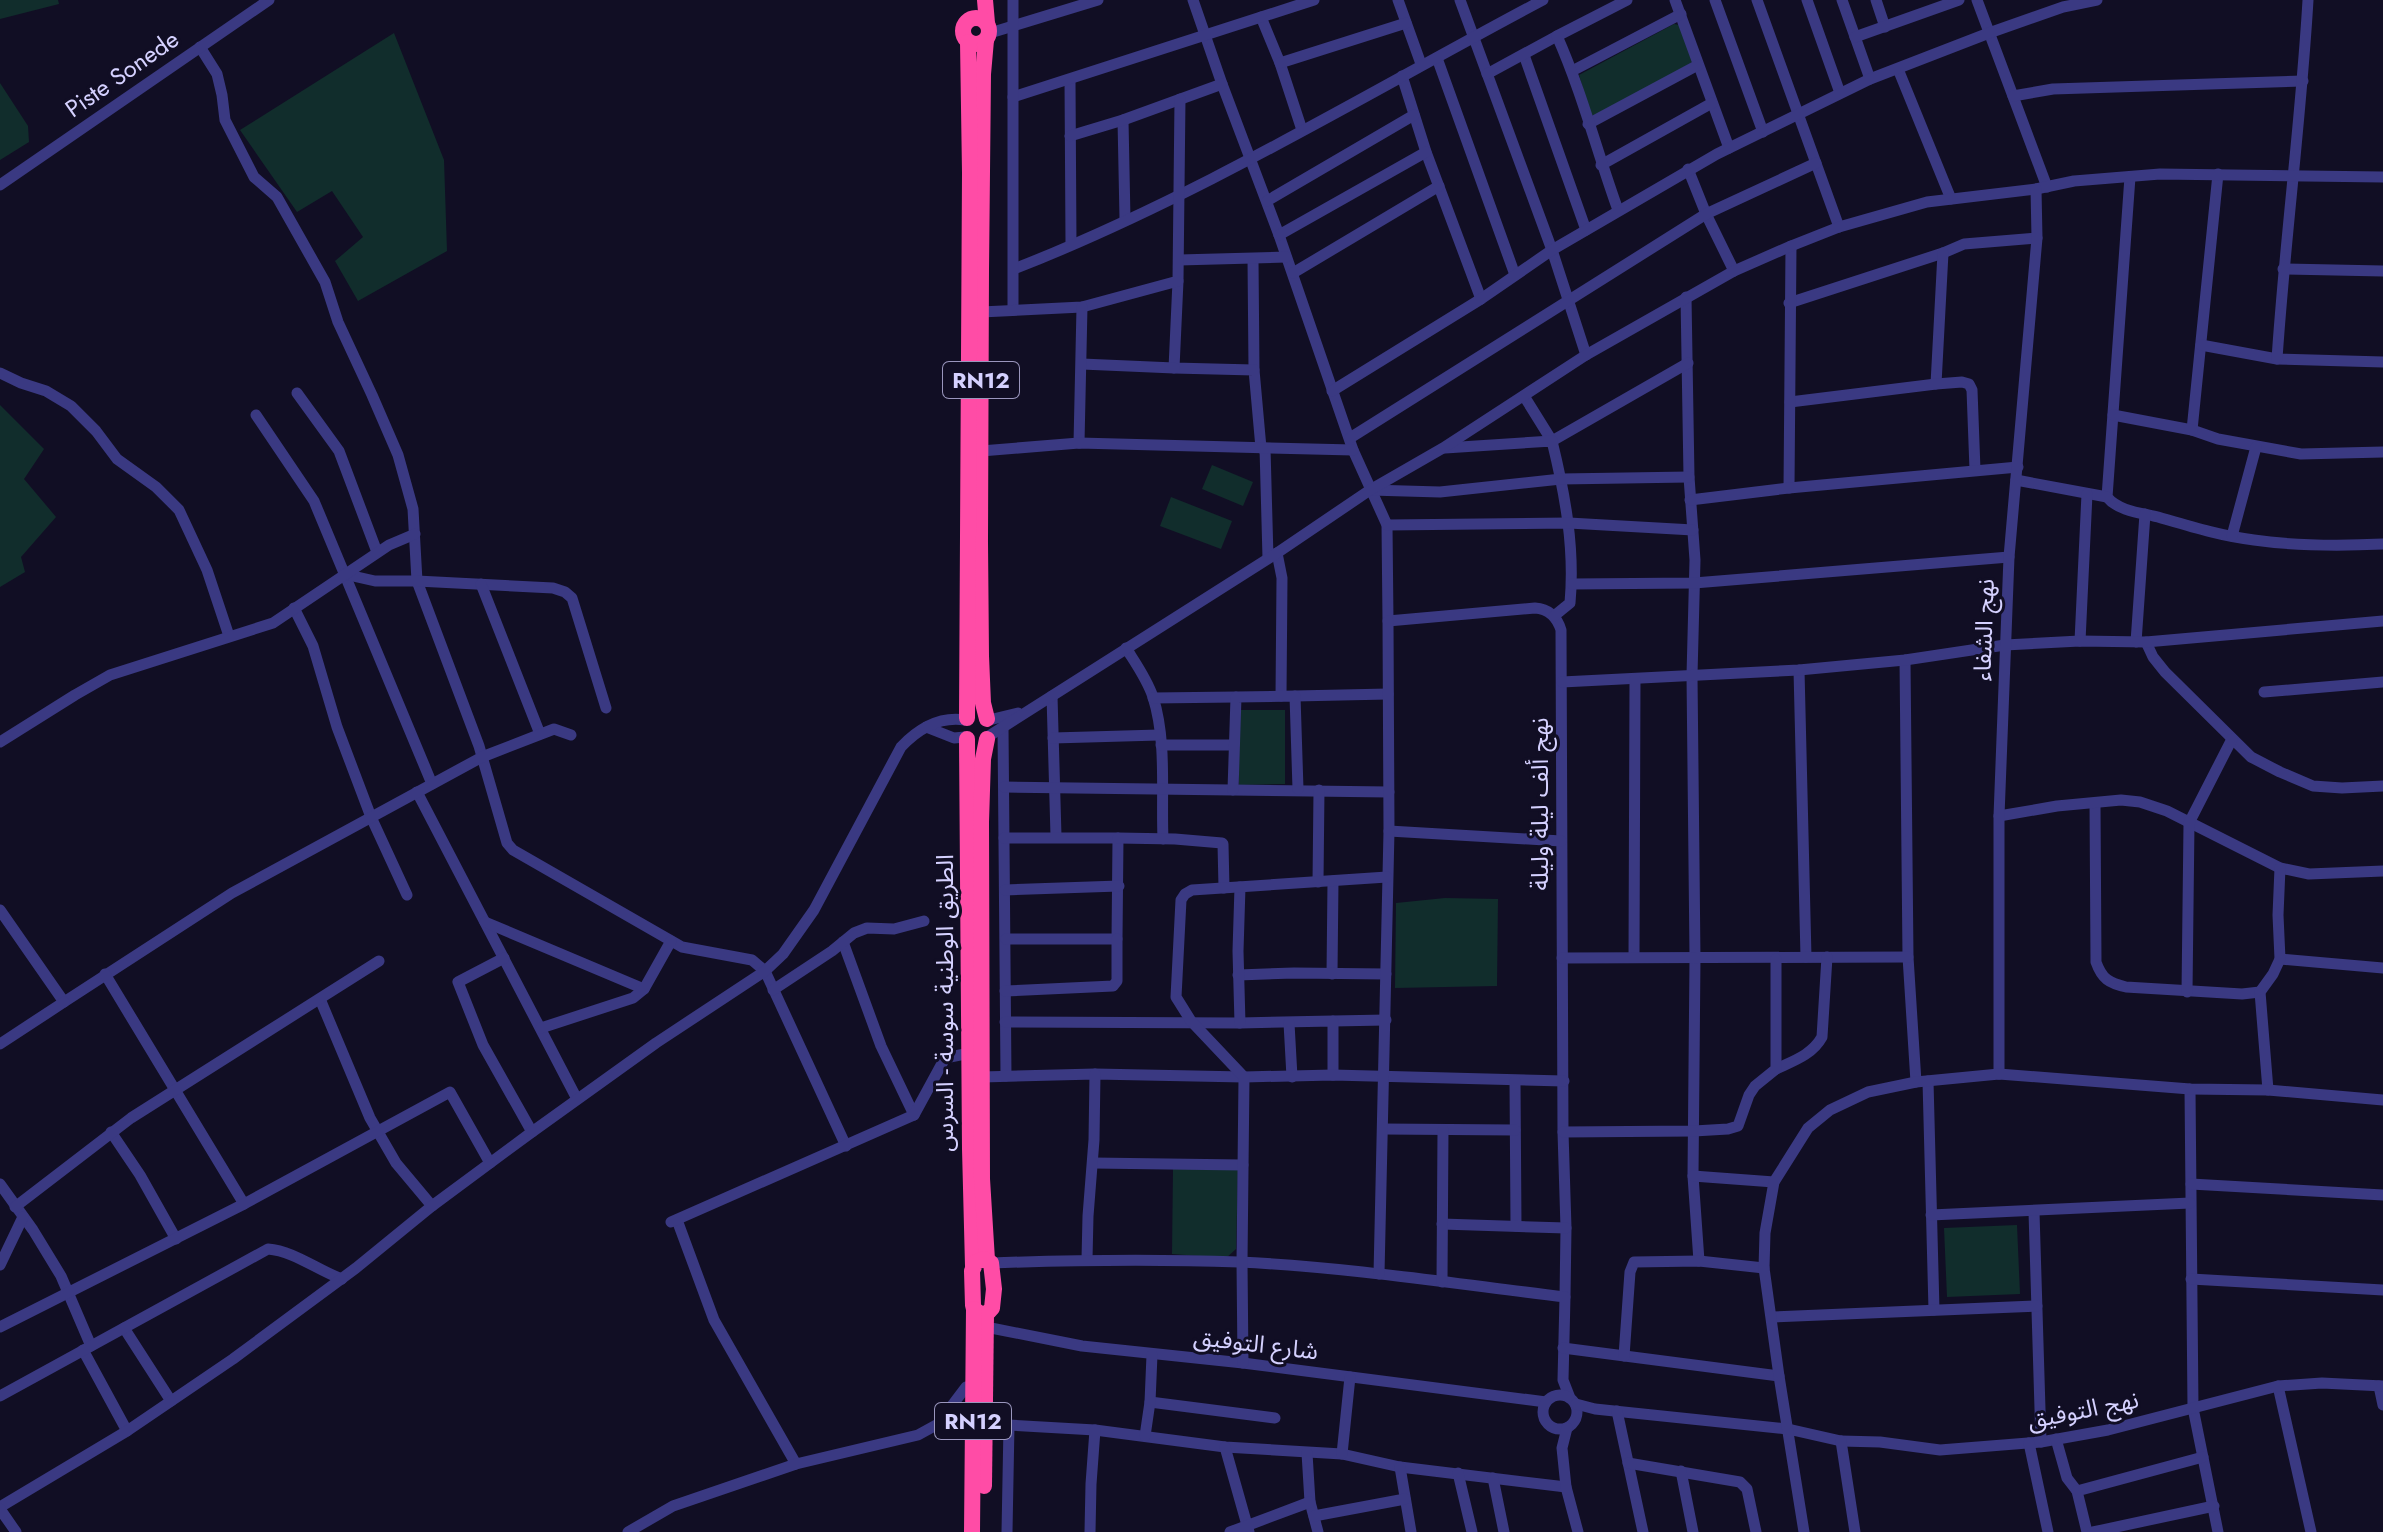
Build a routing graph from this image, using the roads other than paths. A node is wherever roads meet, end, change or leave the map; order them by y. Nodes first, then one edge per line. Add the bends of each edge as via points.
1 (269, 0) edge
2 (970, 0) edge
3 (985, 0) edge
4 (1013, 0) edge
5 (1098, 0) edge
6 (1193, 0) edge
7 (1314, 0) edge
8 (1398, 0) edge
9 (1460, 0) edge
10 (1543, 0) edge
11 (1627, 0) edge
12 (1675, 0) edge
13 (1715, 0) edge
14 (1757, 0) edge
15 (1807, 0) edge
16 (1842, 0) edge
17 (1876, 0) edge
18 (1959, 0) edge
19 (1977, 0) edge
20 (2097, 0) edge
21 (2308, 0) edge
22 (2062, 4) edge
23 (1681, 14) junction
24 (1261, 17) junction
25 (969, 20) junction
26 (1406, 23) junction
27 (1014, 26) junction
28 (1885, 27) junction
29 (988, 32) junction
30 (1989, 33) junction
31 (1205, 36) junction
32 (1557, 36) junction
33 (1473, 37) junction
34 (1855, 37) junction
35 (968, 42) junction
36 (200, 47) junction
37 (1524, 55) junction
38 (1437, 58) junction
39 (1280, 63) junction
40 (1421, 64) junction
41 (1698, 65) junction
42 (1898, 69) junction
43 (1572, 71) junction
44 (1487, 74) junction
45 (1402, 76) junction
46 (1870, 79) junction
47 (1070, 80) junction
48 (2303, 81) junction
49 (1222, 84) junction
50 (1840, 93) junction
51 (2013, 96) junction
52 (1013, 97) junction
53 (1180, 99) junction
54 (1712, 103) junction
55 (1798, 113) junction
56 (1414, 115) junction
57 (1123, 120) junction
58 (1588, 124) junction
59 (1302, 130) junction
60 (1763, 132) junction
61 (1070, 136) junction
62 (1729, 148) junction
63 (1426, 152) junction
64 (1250, 157) junction
65 (1816, 163) junction
66 (1601, 165) junction
67 (1688, 169) junction
68 (2218, 174) junction
69 (2130, 177) junction
70 (2292, 177) junction
71 (2383, 177) edge
72 (0, 185) edge
73 (1439, 186) junction
74 (2042, 188) junction
75 (1179, 194) junction
76 (1951, 199) junction
77 (1267, 201) junction
78 (1618, 210) junction
79 (1706, 214) junction
80 (1125, 219) junction
81 (1839, 227) junction
82 (1586, 230) junction
83 (1279, 235) junction
84 (2037, 238) junction
85 (1071, 244) junction
86 (1791, 246) junction
87 (1552, 250) junction
88 (1943, 253) junction
89 (1286, 257) junction
90 (1253, 259) junction
91 (1179, 260) junction
92 (1014, 269) junction
93 (2283, 269) junction
94 (1734, 271) junction
95 (2383, 271) edge
96 (1293, 273) junction
97 (1515, 275) junction
98 (1178, 281) junction
99 (1686, 297) junction
100 (1481, 299) junction
101 (1568, 303) junction
102 (1789, 303) junction
103 (1082, 307) junction
104 (1013, 310) junction
105 (981, 312) junction
106 (2201, 345) junction
107 (1586, 355) junction
108 (2277, 359) junction
109 (2383, 362) edge
110 (1688, 363) junction
111 (1082, 364) junction
112 (1174, 368) junction
113 (1254, 370) junction
114 (0, 373) edge
115 (1936, 384) junction
116 (1332, 391) junction
117 (297, 393) dead end
118 (1524, 396) junction
119 (1790, 402) junction
120 (256, 415) dead end
121 (2113, 415) junction
122 (2192, 430) junction
123 (1552, 441) junction
124 (1079, 443) junction
125 (1352, 444) junction
126 (2256, 447) junction
127 (1263, 448) junction
128 (1443, 448) junction
129 (981, 451) junction
130 (2383, 452) edge
131 (2018, 467) junction
132 (1975, 470) junction
133 (1689, 477) junction
134 (1561, 479) junction
135 (2016, 480) junction
136 (1789, 488) junction
137 (1370, 490) junction
138 (2087, 494) junction
139 (2107, 497) junction
140 (1690, 500) junction
141 (2145, 514) junction
142 (1569, 523) junction
143 (1387, 525) junction
144 (1693, 530) junction
145 (415, 534) junction
146 (2232, 536) junction
147 (2383, 544) edge
148 (377, 552) junction
149 (1273, 556) junction
150 (2009, 557) junction
151 (344, 574) junction
152 (417, 581) junction
153 (1694, 583) junction
154 (481, 584) junction
155 (1572, 584) junction
156 (294, 608) junction
157 (1554, 616) junction
158 (1388, 621) junction
159 (2383, 621) edge
160 (229, 636) junction
161 (2080, 641) junction
162 (2141, 642) junction
163 (2005, 645) junction
164 (1126, 648) junction
165 (1905, 660) junction
166 (1799, 670) junction
167 (1692, 675) junction
168 (1635, 679) junction
169 (1562, 682) junction
170 (2383, 682) edge
171 (2264, 692) dead end
172 (1388, 694) junction
173 (1052, 696) junction
174 (1281, 696) junction
175 (1295, 696) junction
176 (1236, 697) junction
177 (1153, 698) junction
178 (606, 708) dead end
179 (926, 727) junction
180 (991, 728) junction
181 (966, 729) junction
182 (540, 734) junction
183 (571, 735) dead end
184 (1053, 738) junction
185 (2232, 739) junction
186 (1160, 740) junction
187 (0, 742) edge
188 (1234, 745) junction
189 (482, 757) junction
190 (432, 784) junction
191 (2383, 786) edge
192 (1004, 787) junction
193 (1053, 787) junction
194 (1161, 788) junction
195 (1298, 789) junction
196 (1233, 790) junction
197 (1319, 790) junction
198 (417, 792) junction
199 (1389, 792) junction
200 (2095, 803) junction
201 (1999, 816) junction
202 (371, 817) junction
203 (2189, 823) junction
204 (1389, 831) junction
205 (1056, 836) junction
206 (1004, 838) junction
207 (1118, 838) junction
208 (1163, 839) junction
209 (1561, 841) junction
210 (2280, 868) junction
211 (2383, 871) edge
212 (1387, 877) junction
213 (1333, 881) junction
214 (1318, 882) junction
215 (1119, 886) junction
216 (1240, 887) junction
217 (1224, 888) junction
218 (1005, 890) junction
219 (407, 895) dead end
220 (0, 910) edge
221 (924, 921) dead end
222 (485, 922) junction
223 (1006, 939) junction
224 (1117, 939) junction
225 (671, 941) junction
226 (843, 942) junction
227 (1634, 957) junction
228 (1806, 957) junction
229 (1827, 957) junction
230 (1908, 957) junction
231 (504, 958) junction
232 (1562, 958) junction
233 (1695, 958) junction
234 (1776, 959) junction
235 (2280, 959) junction
236 (379, 961) dead end
237 (2383, 968) edge
238 (765, 971) junction
239 (105, 974) junction
240 (1332, 974) junction
241 (1386, 974) junction
242 (1238, 975) junction
243 (644, 989) junction
244 (773, 990) junction
245 (1005, 991) junction
246 (2187, 992) junction
247 (2260, 992) junction
248 (320, 999) junction
249 (64, 1002) junction
250 (1386, 1020) junction
251 (1191, 1021) junction
252 (1333, 1021) junction
253 (1005, 1022) junction
254 (1240, 1023) junction
255 (1289, 1023) junction
256 (541, 1028) junction
257 (0, 1044) edge
258 (970, 1053) junction
259 (1776, 1069) junction
260 (1095, 1074) junction
261 (1999, 1074) junction
262 (1333, 1075) junction
263 (1006, 1076) junction
264 (982, 1077) junction
265 (1244, 1077) junction
266 (1292, 1077) junction
267 (1385, 1078) junction
268 (1515, 1081) junction
269 (1564, 1081) junction
270 (1922, 1081) junction
271 (175, 1089) junction
272 (2190, 1089) junction
273 (2268, 1090) junction
274 (577, 1099) junction
275 (2383, 1100) edge
276 (914, 1115) junction
277 (1383, 1129) junction
278 (1443, 1130) junction
279 (1515, 1130) junction
280 (377, 1131) junction
281 (1694, 1131) junction
282 (111, 1132) junction
283 (532, 1132) junction
284 (1563, 1132) junction
285 (846, 1146) junction
286 (490, 1163) junction
287 (1093, 1163) junction
288 (1243, 1165) junction
289 (1693, 1176) junction
290 (1774, 1182) junction
291 (0, 1184) edge
292 (2191, 1184) junction
293 (2383, 1195) edge
294 (2190, 1203) junction
295 (244, 1204) junction
296 (432, 1206) junction
297 (19, 1212) junction
298 (2034, 1212) junction
299 (1931, 1215) junction
300 (1442, 1224) junction
301 (1516, 1226) junction
302 (1566, 1228) junction
303 (176, 1239) junction
304 (1087, 1259) junction
305 (1699, 1261) junction
306 (1242, 1262) junction
307 (984, 1263) junction
308 (0, 1265) edge
309 (1764, 1268) junction
310 (1379, 1274) junction
311 (342, 1279) junction
312 (2191, 1279) junction
313 (1442, 1282) junction
314 (2383, 1290) edge
315 (69, 1292) junction
316 (1565, 1297) junction
317 (2037, 1306) junction
318 (1934, 1310) junction
319 (982, 1317) junction
320 (1772, 1317) junction
321 (0, 1327) edge
322 (124, 1328) junction
323 (87, 1348) junction
324 (1563, 1348) junction
325 (1152, 1355) junction
326 (1624, 1356) junction
327 (1243, 1363) junction
328 (1779, 1376) junction
329 (1350, 1377) junction
330 (1563, 1380) junction
331 (973, 1385) junction
332 (2278, 1386) junction
333 (2381, 1386) edge
334 (0, 1396) edge
335 (1522, 1398) junction
336 (1549, 1399) junction
337 (171, 1401) junction
338 (1573, 1401) junction
339 (1150, 1402) junction
340 (2383, 1405) edge
341 (2193, 1408) junction
342 (1595, 1409) junction
343 (1617, 1411) junction
344 (1275, 1418) dead end
345 (985, 1422) junction
346 (1547, 1423) junction
347 (1009, 1425) junction
348 (1571, 1425) junction
349 (1788, 1429) junction
350 (1095, 1430) junction
351 (127, 1431) junction
352 (1145, 1436) junction
353 (2056, 1439) junction
354 (1841, 1441) junction
355 (2035, 1442) junction
356 (1225, 1447) junction
357 (1562, 1448) junction
358 (1307, 1453) junction
359 (1342, 1454) junction
360 (2203, 1457) junction
361 (1628, 1463) junction
362 (796, 1464) junction
363 (1400, 1467) junction
364 (1681, 1471) junction
365 (1458, 1473) junction
366 (1493, 1478) junction
367 (1566, 1487) junction
368 (2077, 1491) junction
369 (1405, 1499) junction
370 (1310, 1502) junction
371 (2214, 1506) junction
372 (0, 1508) edge
373 (1314, 1516) junction
374 (1248, 1529) edge
375 (16, 1532) edge
376 (628, 1532) edge
377 (972, 1532) edge
378 (983, 1532) edge
379 (1007, 1532) edge
380 (1090, 1532) edge
381 (1230, 1532) edge
382 (1318, 1532) edge
383 (1411, 1532) edge
384 (1472, 1532) edge
385 (1504, 1532) edge
386 (1578, 1532) edge
387 (1643, 1532) edge
388 (1693, 1532) edge
389 (1756, 1532) edge
390 (1804, 1532) edge
391 (1855, 1532) edge
392 (2048, 1532) edge
393 (2090, 1532) edge
394 (2218, 1532) edge
395 (2311, 1532) edge

1 - 36 street, Piste Sonede
2 - 25 highway, RN12
3 - 29 highway, الطريق الوطنية سوسة - السرس / RN12
4 - 27 street
5 - 27 street
6 - 31 street
7 - 24 street
8 - 26 street
9 - 33 street
10 - 33 street
11 - 32 street
12 - 23 street
13 - 60 street
14 - 55 street
15 - 50 street
16 - 34 street
17 - 28 street
18 - 28 street
19 - 30 street, نهج الشفاء
20 - 22 street
21 - 48 street
22 - 30 street
23 - 41 street
23 - 43 street
24 - 31 street
24 - 39 street
25 - 29 highway via 977,18
25 - 35 highway, RN12 via 963,31
26 - 39 street
26 - 40 street
27 - 29 street
27 - 52 street
28 - 34 street
29 - 35 highway via 976,45
29 - 105 highway, الطريق الوطنية سوسة - السرس / RN12
30 - 42 street
30 - 51 street, نهج الشفاء
31 - 47 street
31 - 49 street
32 - 37 street
32 - 43 street
33 - 38 street
33 - 44 street
34 - 46 street
35 - 181 highway, الطريق الوطنية سوسة - السرس / RN12
36 - 72 street, Piste Sonede
36 - 145 street via 217,74 225,120 254,177 277,197 325,282 398,455
37 - 44 street
37 - 82 street
38 - 40 street
38 - 97 street
39 - 59 street
40 - 45 street
41 - 54 street
41 - 58 street
42 - 46 street
42 - 76 street
43 - 58 street
44 - 87 street
45 - 56 street
45 - 59 street
46 - 50 street
47 - 52 street
47 - 61 street
48 - 51 street via 2053,89
48 - 70 street
49 - 53 street
49 - 64 street
50 - 55 street
51 - 74 street, نهج الشفاء
52 - 92 street
53 - 57 street
53 - 75 street
54 - 62 street
54 - 66 street
55 - 60 street
55 - 65 street
56 - 63 street
56 - 77 street
57 - 61 street
57 - 80 street
58 - 66 street
59 - 64 street
60 - 62 street
61 - 85 street
62 - 67 street
63 - 73 street
63 - 83 street
64 - 75 street
64 - 77 street
65 - 79 street
65 - 81 street
66 - 78 street
67 - 78 street
67 - 79 street
68 - 69 street
68 - 70 street
68 - 106 street
69 - 74 street
69 - 121 street
70 - 71 street
70 - 93 street
73 - 96 street
73 - 100 street
74 - 76 street
74 - 84 street, نهج الشفاء
75 - 80 street
75 - 91 street
76 - 81 street
77 - 83 street
78 - 82 street
79 - 94 street
79 - 101 street
80 - 85 street
81 - 86 street
82 - 87 street
83 - 89 street
84 - 88 street via 1964,244
84 - 131 street, نهج الشفاء
85 - 92 street
86 - 94 street
86 - 102 street
87 - 97 street
87 - 101 street
88 - 102 street
88 - 115 street
89 - 90 street
89 - 96 street
90 - 91 street
90 - 113 street
91 - 98 street
92 - 104 street
93 - 95 street
93 - 108 street
94 - 99 street
96 - 116 street
97 - 100 street
98 - 103 street
98 - 112 street
99 - 107 street
99 - 110 street
100 - 116 street
101 - 107 street
101 - 125 street
102 - 119 street
103 - 104 street
103 - 111 street
104 - 105 street
105 - 129 highway, الطريق الوطنية سوسة - السرس / RN12
106 - 108 street
106 - 122 street
107 - 118 street
108 - 109 street
110 - 123 street
110 - 133 street
111 - 112 street
111 - 124 street
112 - 113 street
113 - 127 street
114 - 160 street via 71,406 117,459 179,510
115 - 119 street
115 - 132 street via 1962,382 1972,390
116 - 125 street
117 - 148 street via 339,451
118 - 123 street
118 - 128 street
119 - 136 street
120 - 151 street via 314,501
121 - 122 street
121 - 139 street
122 - 126 street
123 - 128 street
123 - 134 street
124 - 127 street
124 - 129 street
125 - 127 street
125 - 137 street
126 - 130 street via 2301,454
126 - 146 street
127 - 149 street
128 - 137 street
129 - 180 highway, الطريق الوطنية سوسة - السرس / RN12 via 981,656 983,703
131 - 132 street
131 - 135 street, نهج الشفاء
132 - 136 street
133 - 134 street
133 - 140 street
134 - 137 street via 1440,492
134 - 142 street
135 - 138 street
135 - 150 street, نهج الشفاء
136 - 140 street
137 - 143 street
137 - 149 street
138 - 139 street
138 - 161 street
139 - 141 street
140 - 144 street
141 - 146 street
141 - 162 street
142 - 143 street
142 - 144 street
142 - 155 street
143 - 158 street
144 - 153 street
145 - 148 street
145 - 152 street
146 - 147 street via 2301,545
148 - 151 street
149 - 164 street
149 - 174 street via 1282,578
150 - 153 street
150 - 163 street, نهج الشفاء
151 - 152 street via 375,581
151 - 156 street
151 - 190 street
152 - 154 street
152 - 189 street
153 - 155 street
153 - 167 street
154 - 178 street via 553,588 572,598
154 - 182 street
155 - 157 street via 1570,603
156 - 160 street via 273,623
156 - 202 street via 313,646
157 - 158 street via 1535,608
157 - 169 street, نهج ألف ليلة وليلة via 1561,630
158 - 172 street
159 - 162 street
160 - 187 street via 110,675
161 - 162 street
161 - 163 street
162 - 185 street
163 - 165 street
163 - 201 street, نهج الشفاء
164 - 173 street
164 - 177 street
165 - 166 street
165 - 230 street
166 - 167 street
166 - 228 street
167 - 168 street
167 - 233 street
168 - 169 street
168 - 227 street
169 - 209 street, نهج ألف ليلة وليلة
170 - 171 street
172 - 175 street
172 - 199 street
173 - 180 street
173 - 184 street
174 - 175 street
174 - 176 street
175 - 195 street
176 - 177 street
176 - 188 street
177 - 186 street
179 - 181 street via 947,720
179 - 181 street via 954,738
179 - 238 street via 901,747 814,910
180 - 181 highway via 979,714
180 - 181 highway via 975,743
180 - 192 street
180 - 264 highway, الطريق الوطنية سوسة - السرس / RN12 via 983,759 981,822
181 - 258 highway, الطريق الوطنية سوسة - السرس / RN12
182 - 183 street via 554,729
182 - 189 street
184 - 186 street
184 - 193 street
185 - 191 street via 2251,757 2313,786
185 - 203 street
186 - 188 street
186 - 194 street
188 - 196 street
189 - 190 street
189 - 225 street via 513,850
190 - 198 street
192 - 193 street
192 - 206 street
193 - 194 street
193 - 205 street
194 - 196 street
194 - 208 street
195 - 196 street
195 - 197 street
197 - 199 street
197 - 214 street
198 - 202 street
198 - 222 street
199 - 204 street
200 - 201 street
200 - 203 street via 2140,802
200 - 246 street via 2100,974 2126,987
201 - 261 street, نهج الشفاء
202 - 219 street
202 - 239 street via 232,893
203 - 210 street
203 - 246 street
204 - 209 street
204 - 212 street
205 - 206 street
205 - 207 street
206 - 218 street
207 - 208 street
207 - 215 street
208 - 217 street via 1223,843
209 - 232 street, نهج ألف ليلة وليلة
210 - 211 street via 2309,874
210 - 235 street
212 - 213 street
212 - 241 street
213 - 214 street
213 - 240 street
214 - 216 street
215 - 218 street
215 - 224 street
216 - 217 street
216 - 242 street
217 - 251 street via 1192,890 1181,900 1176,997
218 - 223 street
220 - 249 street
221 - 226 street via 894,929 867,928
222 - 231 street
222 - 243 street
223 - 224 street
223 - 245 street
224 - 245 street via 1113,986
225 - 238 street via 752,960
225 - 243 street
226 - 244 street
226 - 276 street via 881,1046
227 - 232 street
227 - 233 street
228 - 229 street
228 - 234 street
229 - 230 street
229 - 259 street via 1822,1037 1805,1056
230 - 270 street
231 - 256 street
231 - 283 street via 458,982 483,1045
232 - 269 street, نهج ألف ليلة وليلة
233 - 234 street
233 - 281 street
234 - 259 street
235 - 237 street
235 - 247 street
236 - 248 street
238 - 244 street
238 - 274 street
239 - 249 street
239 - 271 street
240 - 241 street
240 - 242 street
241 - 250 street
242 - 254 street
243 - 256 street via 633,998
244 - 285 street
245 - 253 street
246 - 247 street
247 - 273 street
248 - 271 street
248 - 280 street
249 - 257 street
250 - 252 street
250 - 267 street
251 - 253 street
251 - 254 street
251 - 265 street
252 - 255 street
252 - 262 street
253 - 263 street
254 - 255 street
255 - 266 street
256 - 274 street
258 - 276 street via 945,1058
258 - 307 highway, الطريق الوطنية سوسة - السرس / RN12 via 970,1149
259 - 281 street via 1755,1086 1738,1126
260 - 263 street
260 - 265 street
260 - 287 street
261 - 270 street
261 - 272 street
262 - 266 street
262 - 267 street
263 - 264 street
264 - 307 highway, الطريق الوطنية سوسة - السرس / RN12
265 - 266 street
265 - 288 street
267 - 268 street
267 - 277 street
268 - 269 street
268 - 279 street
269 - 284 street, نهج ألف ليلة وليلة
270 - 290 street via 1868,1092 1830,1110 1808,1128
270 - 299 street
271 - 282 street
271 - 295 street
272 - 273 street
272 - 292 street
273 - 275 street
274 - 283 street
276 - 285 street
277 - 278 street
277 - 310 street
278 - 279 street
278 - 300 street
279 - 301 street
280 - 286 street via 450,1092
280 - 295 street
280 - 296 street
281 - 284 street
281 - 289 street
282 - 297 street
282 - 303 street
283 - 286 street
284 - 302 street, نهج ألف ليلة وليلة
285 - 362 street via 674,1221 714,1320
286 - 296 street
287 - 288 street
287 - 304 street
288 - 306 street
289 - 290 street
289 - 305 street
290 - 309 street
291 - 297 street
292 - 293 street
292 - 294 street
294 - 298 street
294 - 312 street
295 - 303 street
296 - 311 street
297 - 308 street
297 - 315 street
298 - 299 street
298 - 317 street
299 - 318 street
300 - 301 street
300 - 313 street
301 - 302 street
302 - 316 street, نهج ألف ليلة وليلة
303 - 315 street
304 - 306 street
304 - 307 street
305 - 309 street
305 - 326 street via 1632,1264
306 - 310 street
306 - 327 street
307 - 319 highway, RN12 via 972,1288
309 - 320 street
310 - 313 street
311 - 322 street via 289,1253 268,1249
311 - 337 street
312 - 314 street
312 - 341 street
313 - 316 street
315 - 321 street
315 - 323 street
316 - 324 street, نهج ألف ليلة وليلة
317 - 318 street
317 - 355 street
318 - 320 street
319 - 325 street, شارع التوفيق via 1082,1346
319 - 331 highway, RN12
319 - 345 highway, RN12
320 - 328 street
322 - 323 street
322 - 337 street
323 - 334 street
323 - 351 street
324 - 326 street
324 - 330 street, نهج ألف ليلة وليلة
325 - 327 street, شارع التوفيق
325 - 339 street
326 - 328 street
327 - 329 street, شارع التوفيق
328 - 349 street
329 - 335 street, شارع التوفيق
329 - 359 street
330 - 336 street
330 - 338 street
331 - 362 street via 938,1424 918,1435
331 - 377 highway, RN12
332 - 333 street, نهج التوفيق
332 - 341 street, نهج التوفيق
332 - 395 street
333 - 340 street
335 - 336 street, شارع التوفيق
335 - 346 street
336 - 338 street via 1561,1395
336 - 346 street via 1543,1411
337 - 351 street
338 - 342 street
338 - 348 street via 1577,1413
339 - 344 street
339 - 352 street
341 - 353 street, نهج التوفيق
341 - 360 street
342 - 343 street
342 - 348 street
343 - 349 street
343 - 361 street
345 - 347 street
345 - 378 highway, RN12
346 - 348 street via 1559,1429
346 - 357 street
347 - 350 street
347 - 379 street
348 - 357 street
349 - 354 street, نهج التوفيق
349 - 390 street
350 - 352 street
350 - 380 street
351 - 372 street
352 - 356 street
353 - 355 street, نهج التوفيق
353 - 368 street via 2067,1478
354 - 355 street, نهج التوفيق via 1940,1450
354 - 391 street
355 - 392 street
356 - 358 street
356 - 374 street
357 - 367 street
358 - 359 street
358 - 370 street
359 - 363 street
360 - 368 street
360 - 371 street
361 - 364 street
361 - 387 street
362 - 376 street via 673,1506
363 - 365 street
363 - 369 street
364 - 388 street
364 - 389 street via 1742,1483 1750,1496
365 - 366 street
365 - 384 street
366 - 367 street
366 - 385 street
367 - 386 street
368 - 393 street
369 - 373 street
369 - 383 street
370 - 373 street
370 - 374 street
371 - 393 street
371 - 394 street
372 - 375 street
373 - 382 street
374 - 381 street

